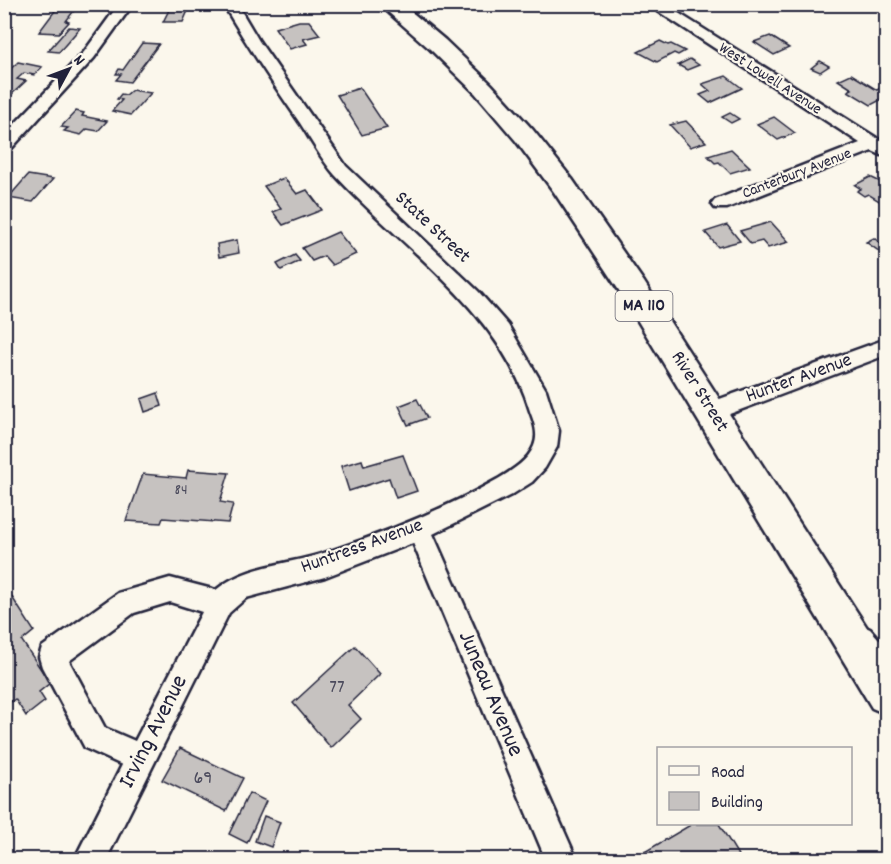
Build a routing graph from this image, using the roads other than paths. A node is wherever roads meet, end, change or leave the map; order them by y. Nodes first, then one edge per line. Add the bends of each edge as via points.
1 (126, 4) edge
2 (230, 4) edge
3 (389, 4) edge
4 (654, 4) edge
5 (4, 146) edge
6 (880, 148) edge
7 (721, 204) dead end
8 (886, 347) edge
9 (711, 412) junction
10 (505, 487) joint
11 (419, 529) junction
12 (220, 604) junction
13 (856, 643) junction
14 (886, 675) edge
15 (886, 694) edge
16 (141, 758) junction
17 (89, 860) edge
18 (562, 860) edge

1 - 5 street via 89,56
2 - 10 street, State Street via 340,170 485,310 515,352 535,390 548,432 546,447 537,461
3 - 9 main road, River Street / MA 110 via 472,77 534,147 591,223
4 - 6 street, West Lowell Avenue
6 - 7 street, Canterbury Avenue
8 - 9 street, Hunter Avenue
9 - 13 main road, River Street / MA 110
10 - 11 street, Huntress Avenue
11 - 12 street, Huntress Avenue via 325,565 237,589
11 - 18 street, Juneau Avenue
12 - 16 street, Irving Avenue
12 - 16 street via 170,590 127,602 52,657 95,738
13 - 14 main road
13 - 15 main road, River Street / MA 110
16 - 17 street, Irving Avenue

